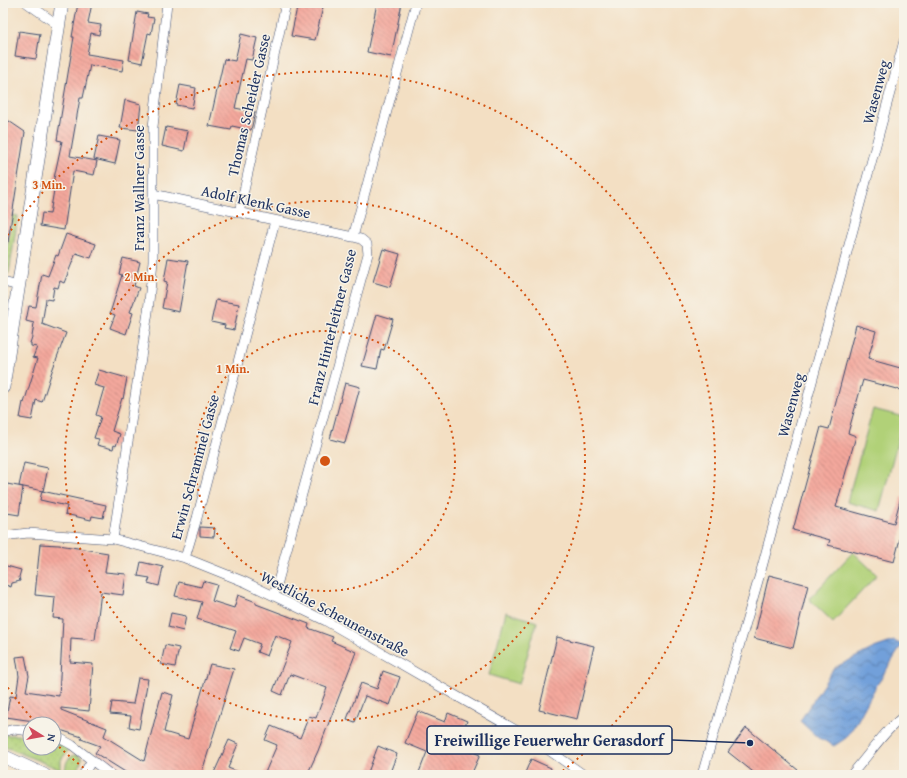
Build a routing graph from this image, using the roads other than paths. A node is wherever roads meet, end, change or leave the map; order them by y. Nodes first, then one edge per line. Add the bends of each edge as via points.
1 (27, 3) edge
2 (62, 3) edge
3 (167, 3) edge
4 (286, 3) edge
5 (416, 3) edge
6 (58, 25) junction
7 (904, 41) edge
8 (153, 194) junction
9 (239, 213) junction
10 (276, 221) junction
11 (353, 237) junction
12 (3, 282) edge
13 (19, 286) junction
14 (3, 387) edge
15 (3, 536) edge
16 (113, 539) junction
17 (185, 558) junction
18 (274, 596) junction
19 (904, 716) edge
20 (22, 730) edge
21 (3, 732) edge
22 (62, 739) edge
23 (3, 756) edge
24 (92, 760) junction
25 (44, 775) edge
26 (83, 775) edge
27 (111, 775) edge
28 (584, 775) edge
29 (702, 775) edge
30 (851, 775) edge

1 - 6 street
2 - 6 main road
3 - 8 street, Franz Wallner Gasse via 153,127
4 - 9 street, Thomas Scheider Gasse
5 - 11 street, Franz Hinterleitner Gasse
6 - 13 main road
7 - 29 street, Wasenweg via 764,559
8 - 9 street, Adolf Klenk Gasse
8 - 16 street, Franz Wallner Gasse via 153,262 148,312
9 - 10 street, Adolf Klenk Gasse
10 - 11 street, Adolf Klenk Gasse
10 - 17 street, Erwin Schrammel Gasse
11 - 18 street, Franz Hinterleitner Gasse via 367,244 368,254
12 - 13 street
13 - 14 main road
15 - 16 street, Westliche Scheunenstraße via 28,533
16 - 17 street, Westliche Scheunenstraße
17 - 18 street, Westliche Scheunenstraße
18 - 28 street, Westliche Scheunenstraße via 326,621 526,737
19 - 30 street via 886,733
20 - 21 street
22 - 24 street
23 - 25 main road
24 - 26 street
24 - 27 street

